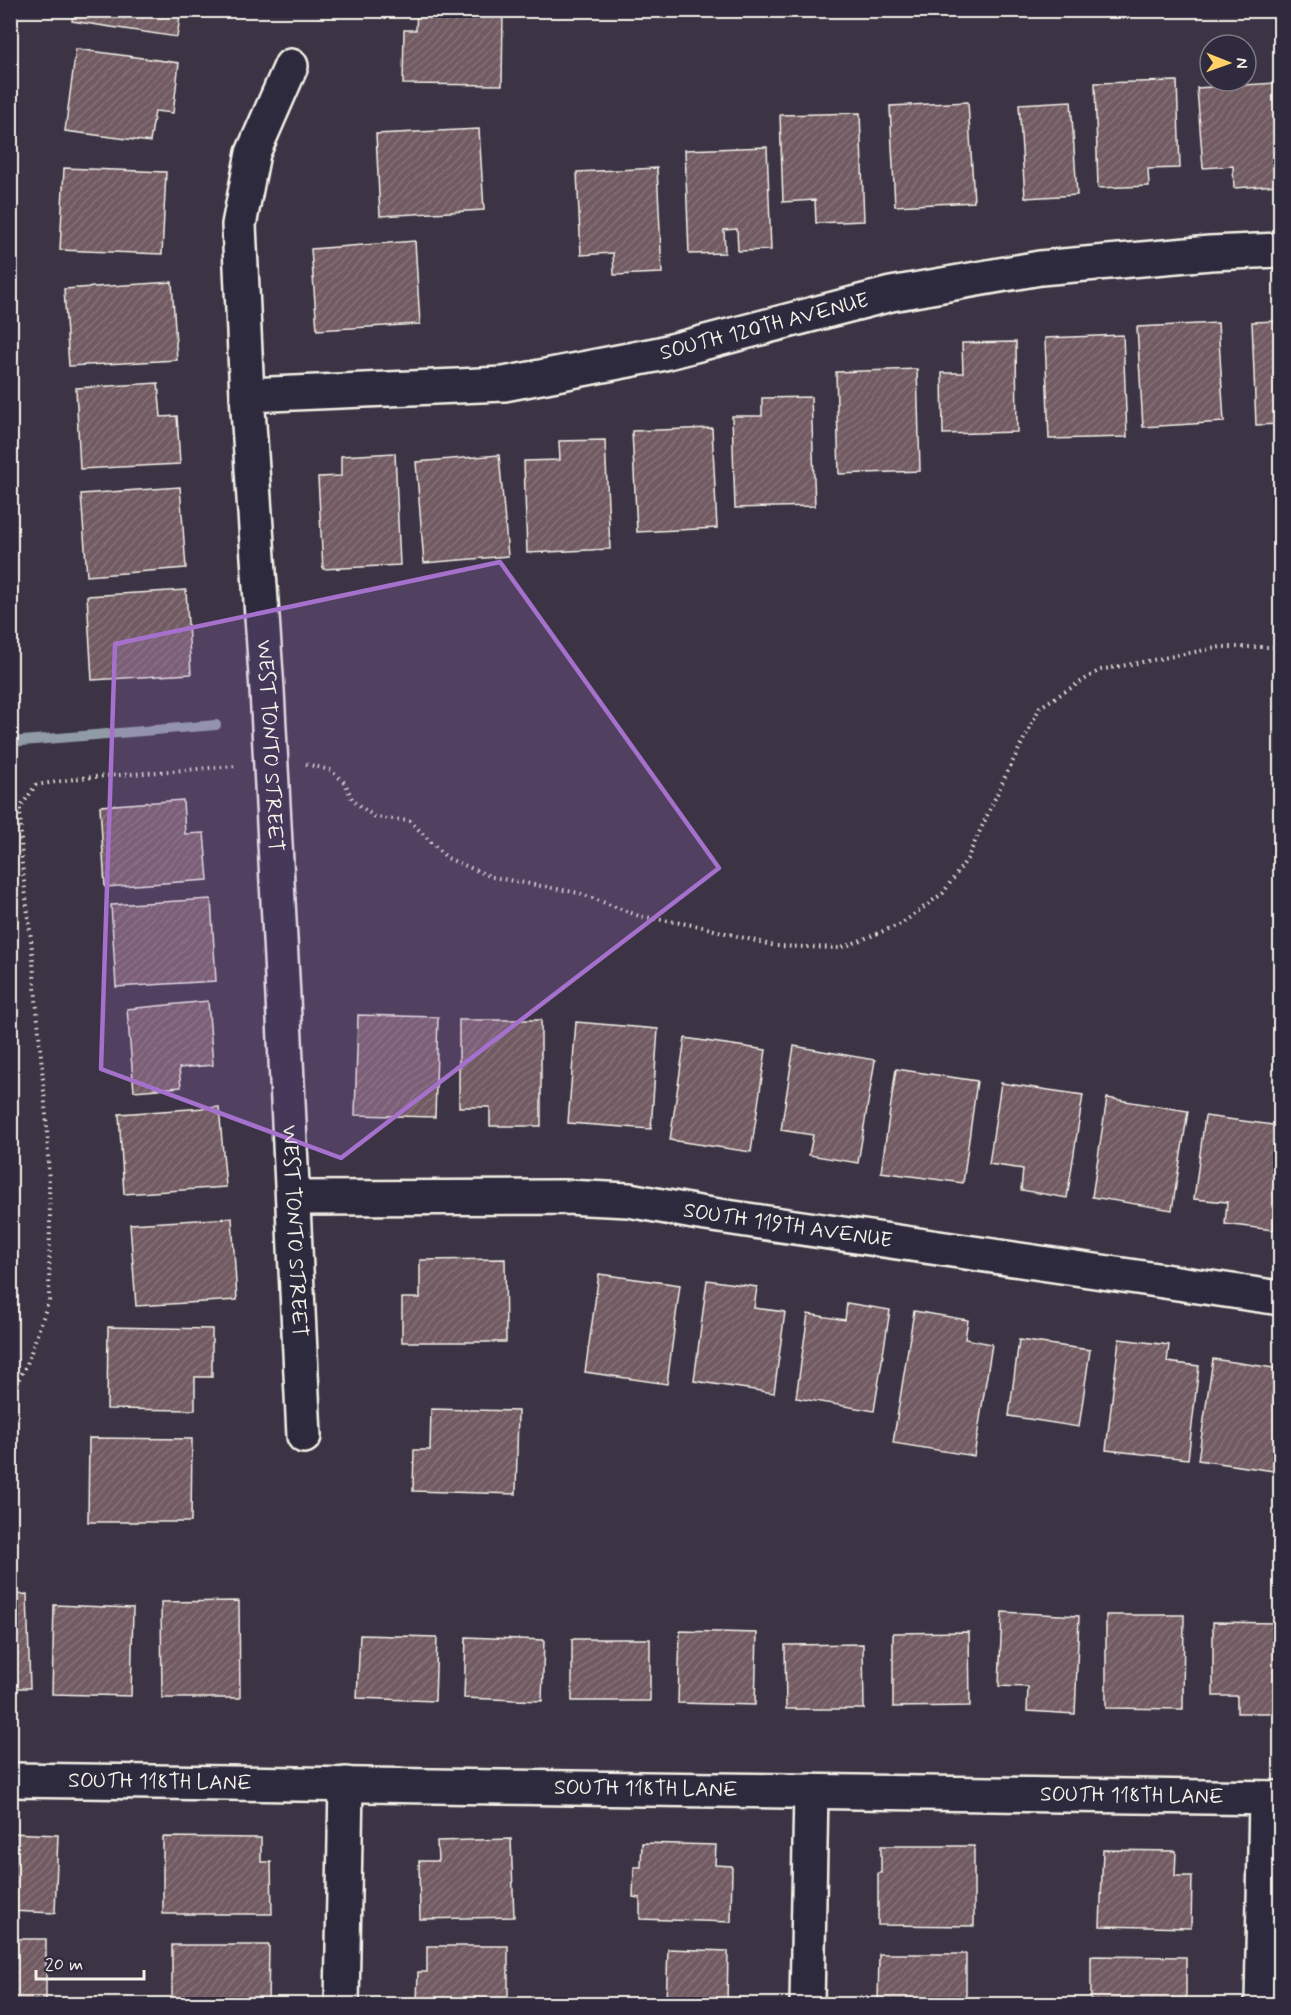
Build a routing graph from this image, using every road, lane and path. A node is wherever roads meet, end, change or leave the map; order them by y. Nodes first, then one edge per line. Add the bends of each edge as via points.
1 (291, 66) dead end
2 (1281, 250) edge
3 (247, 395) junction
4 (1281, 647) edge
5 (270, 749) junction
6 (294, 1198) junction
7 (1281, 1298) edge
8 (10, 1395) edge
9 (304, 1436) dead end
10 (10, 1780) edge
11 (346, 1784) junction
12 (811, 1791) junction
13 (1273, 1798) edge
14 (342, 2004) edge
15 (807, 2004) edge
16 (1262, 2004) edge

1 - 3 street, WEST TONTO STREET via 253,153 239,225
2 - 3 street, SOUTH 120TH AVENUE via 1040,268 891,294 660,354 504,384
3 - 5 street, WEST TONTO STREET
4 - 5 path via 1221,647 1100,670 1040,707 967,859 943,892 901,924 841,948 775,946 699,926 639,916 579,893 492,877 447,858 410,821 375,817 352,801 345,783 330,770
5 - 6 street, WEST TONTO STREET
5 - 8 path via 181,772 36,785 20,808 47,1127 49,1300 27,1364
6 - 7 street, SOUTH 119TH AVENUE via 628,1200
6 - 9 street, WEST TONTO STREET
10 - 11 street, SOUTH 118TH LANE
11 - 12 street, SOUTH 118TH LANE
11 - 14 street
12 - 13 street, SOUTH 118TH LANE
12 - 15 street
13 - 16 street

